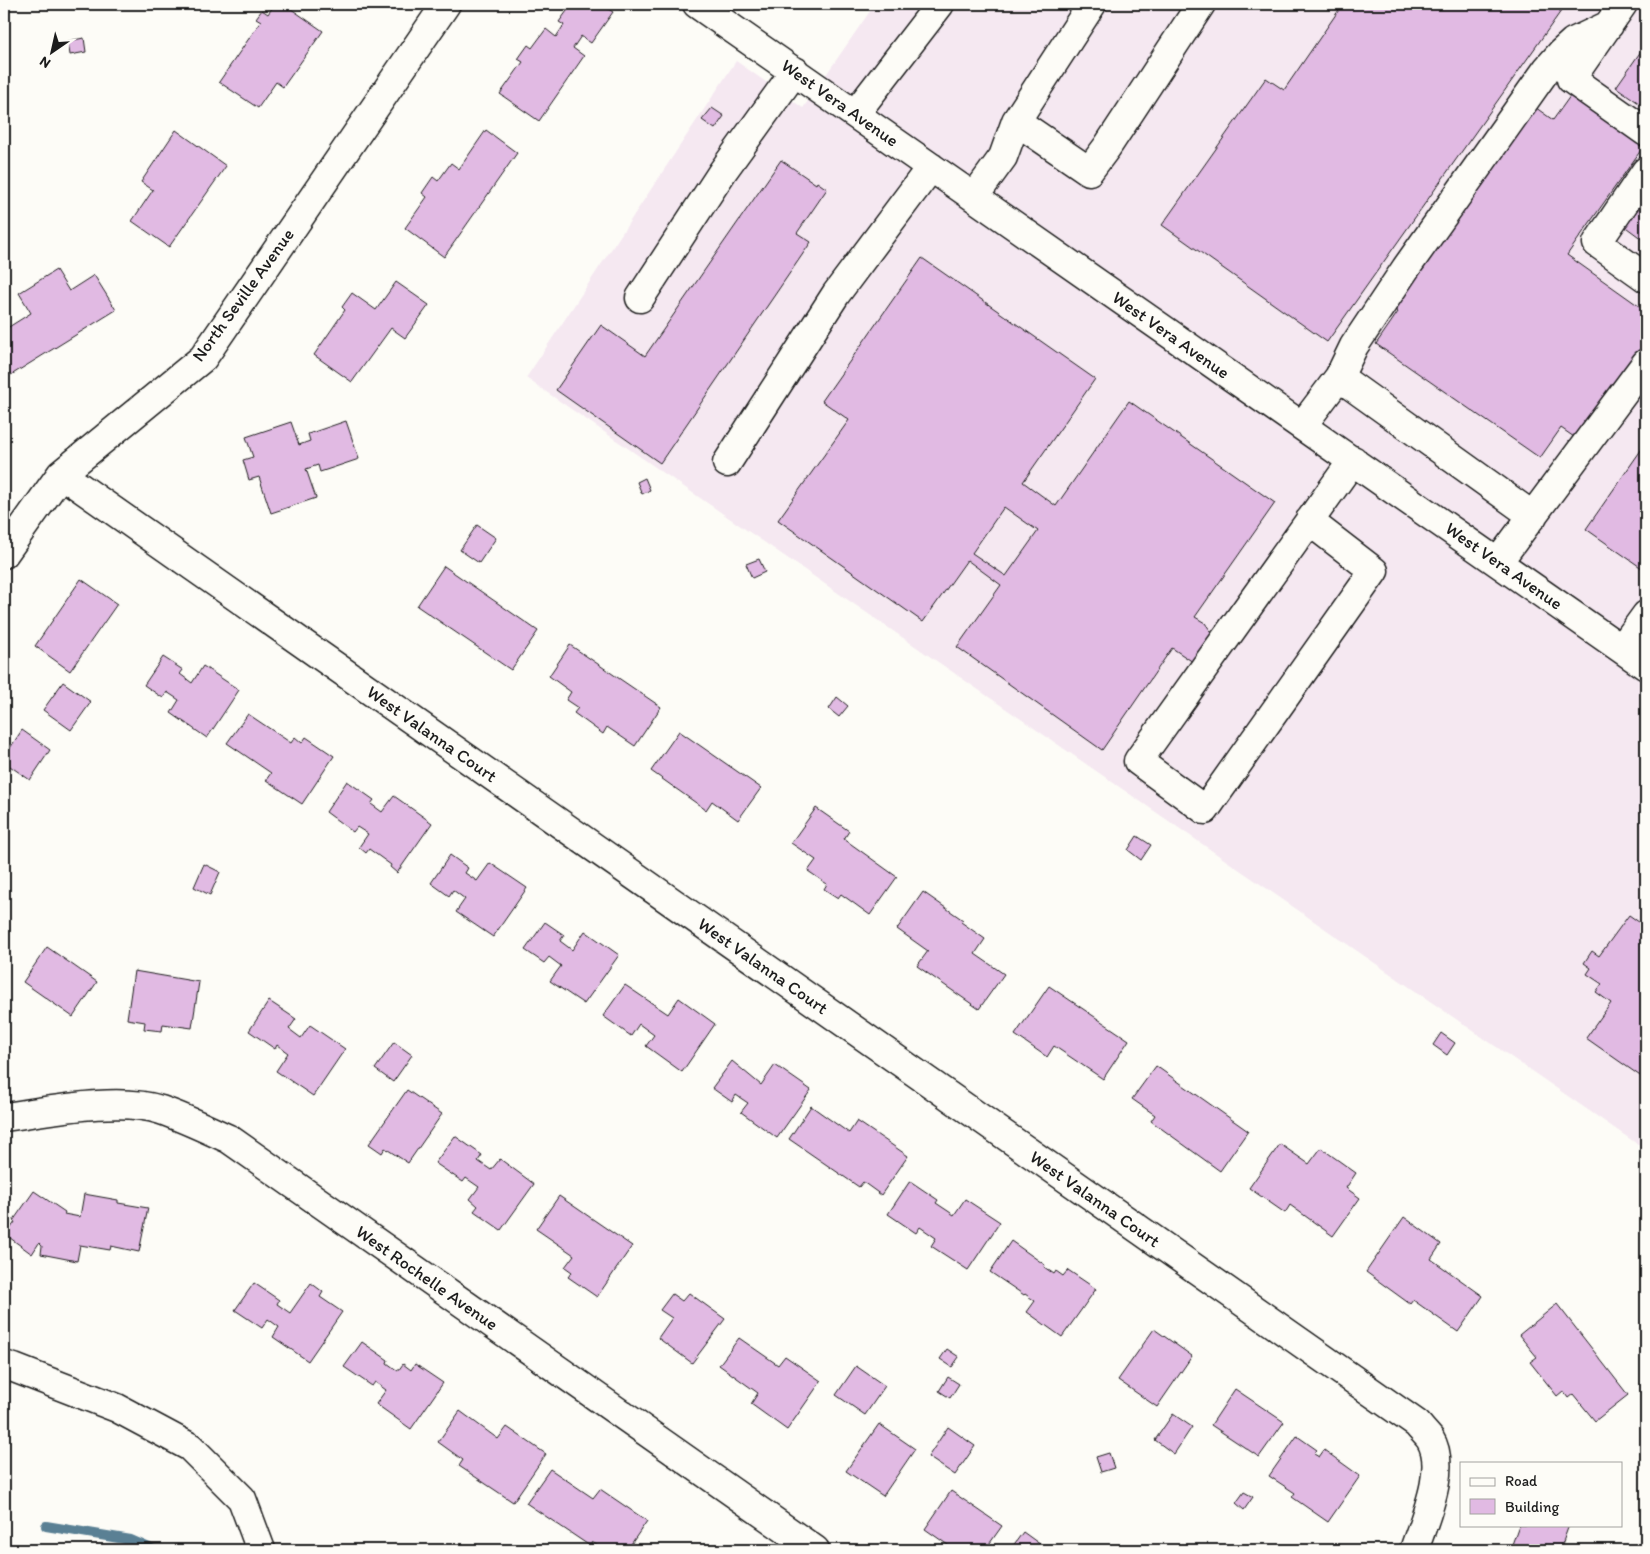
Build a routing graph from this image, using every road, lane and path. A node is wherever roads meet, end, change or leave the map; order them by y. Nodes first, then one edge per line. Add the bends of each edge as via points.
1 (446, 4) edge
2 (697, 4) edge
3 (940, 4) edge
4 (1092, 4) edge
5 (1201, 4) edge
6 (1616, 14) edge
7 (795, 71) junction
8 (856, 114) junction
9 (1016, 121) junction
10 (1646, 132) edge
11 (931, 167) junction
12 (1646, 171) edge
13 (974, 197) junction
14 (1646, 278) edge
15 (640, 298) dead end
16 (1646, 363) edge
17 (1339, 377) junction
18 (1302, 426) junction
19 (1353, 460) junction
20 (727, 463) dead end
21 (60, 474) junction
22 (1533, 516) junction
23 (1309, 521) junction
24 (4, 554) edge
25 (1498, 562) junction
26 (1646, 615) edge
27 (1622, 648) junction
28 (1646, 666) edge
29 (4, 1117) edge
30 (4, 1365) edge
31 (261, 1550) edge
32 (814, 1550) edge
33 (1414, 1550) edge

1 - 21 street, North Seville Avenue via 203,358
2 - 7 street, West Vera Avenue
3 - 8 street
4 - 9 street
5 - 9 street via 1089,171
6 - 10 street via 1571,79
6 - 17 street via 1573,42 1548,69 1401,276 1354,346
7 - 8 street, West Vera Avenue
7 - 15 street via 723,171
8 - 11 street, West Vera Avenue
9 - 13 street via 1003,157
11 - 13 street, West Vera Avenue
11 - 20 street via 836,294
12 - 14 street via 1597,243
13 - 18 street, West Vera Avenue
16 - 22 street
17 - 18 street
17 - 22 street
18 - 19 street, West Vera Avenue
19 - 23 street
19 - 25 street, West Vera Avenue
21 - 24 street, North Seville Avenue
21 - 33 street, West Valanna Court via 1417,1424 1430,1439 1434,1450 1436,1479
22 - 25 street
23 - 23 street via 1138,761 1205,810 1374,571
25 - 27 street, West Vera Avenue
26 - 27 street
27 - 28 street, West Vera Avenue
29 - 32 street, West Rochelle Avenue via 93,1105 134,1105 160,1110 229,1139
30 - 31 street via 117,1408 190,1447 242,1499

